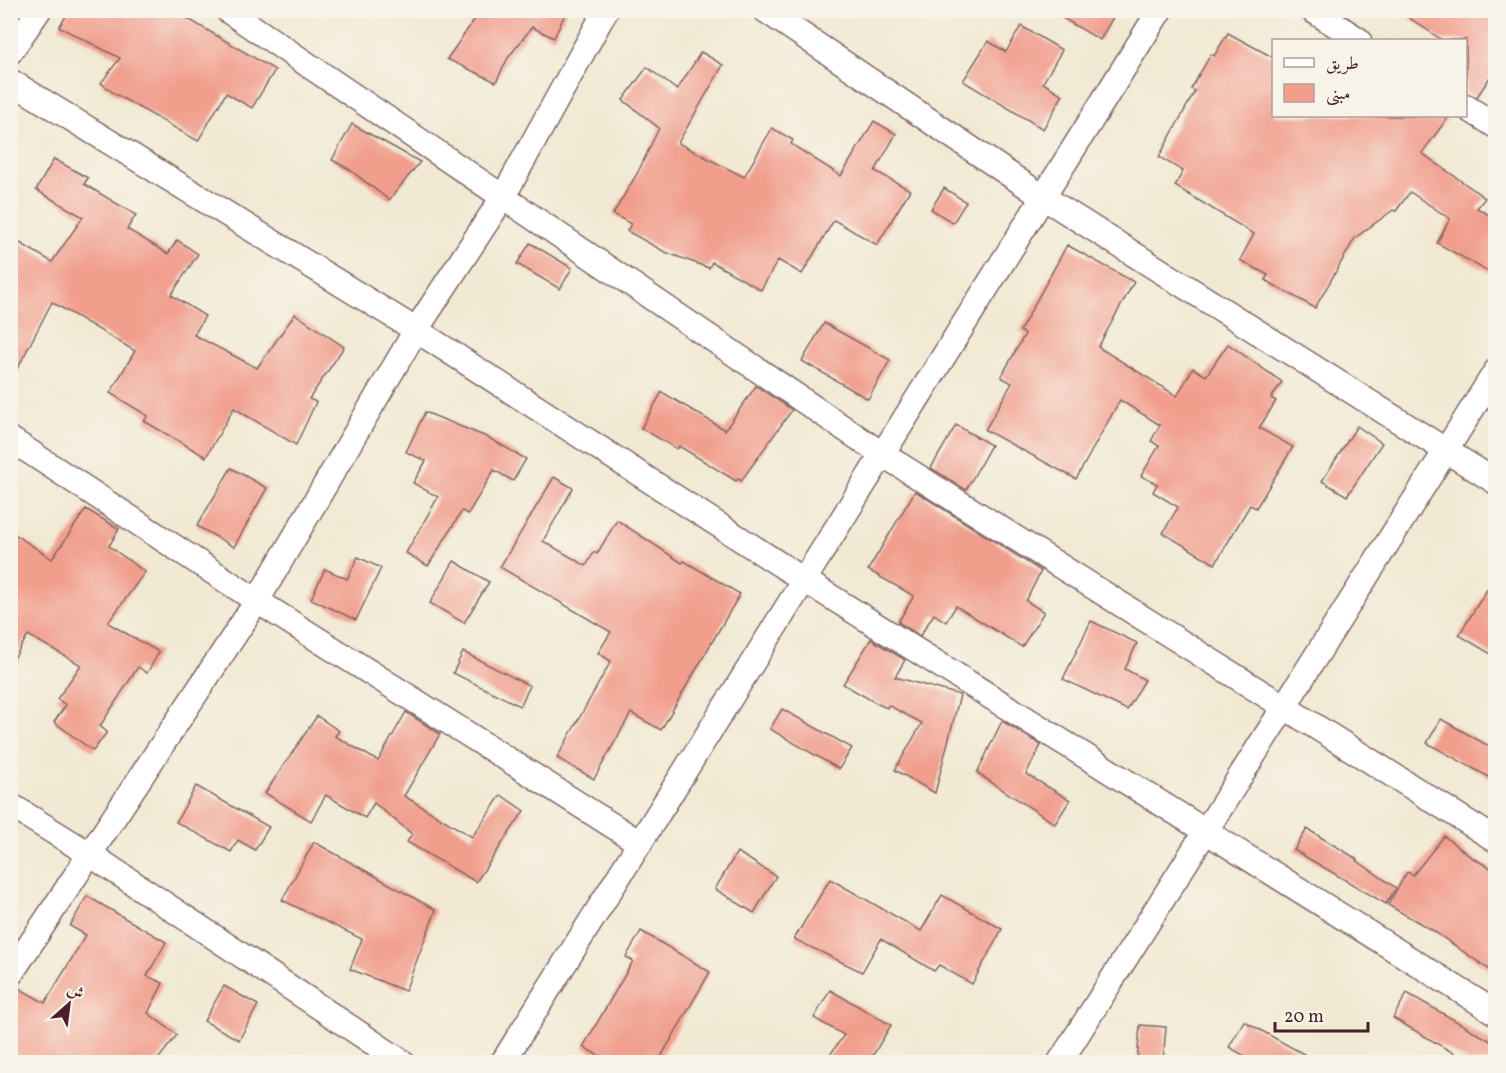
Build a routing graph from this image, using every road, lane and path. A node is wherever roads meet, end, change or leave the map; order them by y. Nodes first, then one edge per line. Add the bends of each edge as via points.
1 (39, 10) edge
2 (227, 10) edge
3 (606, 10) edge
4 (765, 10) edge
5 (1160, 10) edge
6 (1312, 10) edge
7 (1357, 39) edge
8 (10, 52) edge
9 (10, 81) edge
10 (1467, 109) edge
11 (1496, 126) edge
12 (503, 197) junction
13 (1043, 197) junction
14 (416, 330) junction
15 (1496, 371) edge
16 (10, 439) edge
17 (1445, 451) junction
18 (882, 454) junction
19 (1496, 482) edge
20 (804, 580) junction
21 (257, 601) junction
22 (1285, 707) junction
23 (10, 805) edge
24 (1206, 833) junction
25 (1496, 840) edge
26 (640, 843) junction
27 (91, 855) junction
28 (10, 975) edge
29 (1496, 1013) edge
30 (402, 1062) edge
31 (503, 1062) edge
32 (1060, 1062) edge

1 - 8 street
2 - 12 street
3 - 12 street
4 - 13 street
5 - 13 street
6 - 7 street
9 - 14 street
10 - 11 street
12 - 14 street
12 - 18 street
13 - 17 street
13 - 18 street
14 - 20 street
14 - 21 street
15 - 17 street
16 - 21 street
17 - 19 street
17 - 22 street
18 - 20 street
18 - 22 street
20 - 24 street
20 - 26 street
21 - 26 street
21 - 27 street
22 - 24 street
22 - 25 street
23 - 27 street
24 - 29 street
24 - 32 street
26 - 31 street
27 - 28 street
27 - 30 street

